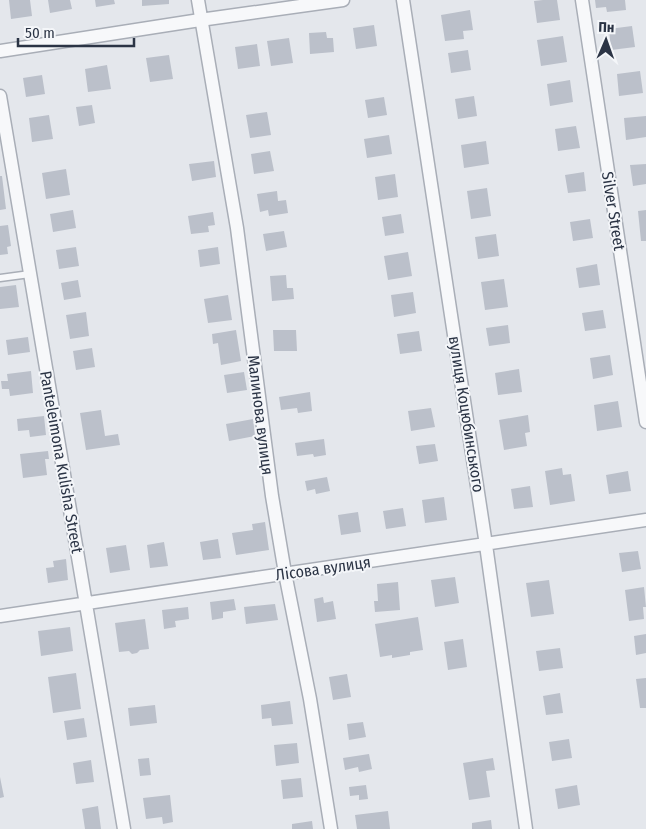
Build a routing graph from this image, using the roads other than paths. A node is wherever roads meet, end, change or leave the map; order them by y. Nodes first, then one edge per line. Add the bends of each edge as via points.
1 (198, 0) edge
2 (343, 0) edge
3 (403, 0) edge
4 (582, 0) edge
5 (200, 20) junction
6 (0, 51) edge
7 (0, 96) edge
8 (30, 274) junction
9 (0, 278) edge
10 (646, 422) edge
11 (646, 520) edge
12 (486, 545) junction
13 (285, 573) junction
14 (87, 603) junction
15 (0, 616) edge
16 (124, 829) edge
17 (331, 829) edge
18 (526, 829) edge

1 - 5 street, Малинова вулиця
2 - 5 street
3 - 12 street, вулиця Коцюбинського
4 - 10 street, Silver Street
5 - 6 street
5 - 13 street, Малинова вулиця via 237,228
7 - 8 street, Panteleimona Kulisha Street
8 - 9 lane
8 - 14 street, Panteleimona Kulisha Street
11 - 12 street, Лісова вулиця
12 - 13 street, Лісова вулиця
12 - 18 street, вулиця Коцюбинського
13 - 14 street, Лісова вулиця
13 - 17 street, Малинова вулиця
14 - 15 street, Лісова вулиця
14 - 16 street, Panteleimona Kulisha Street

